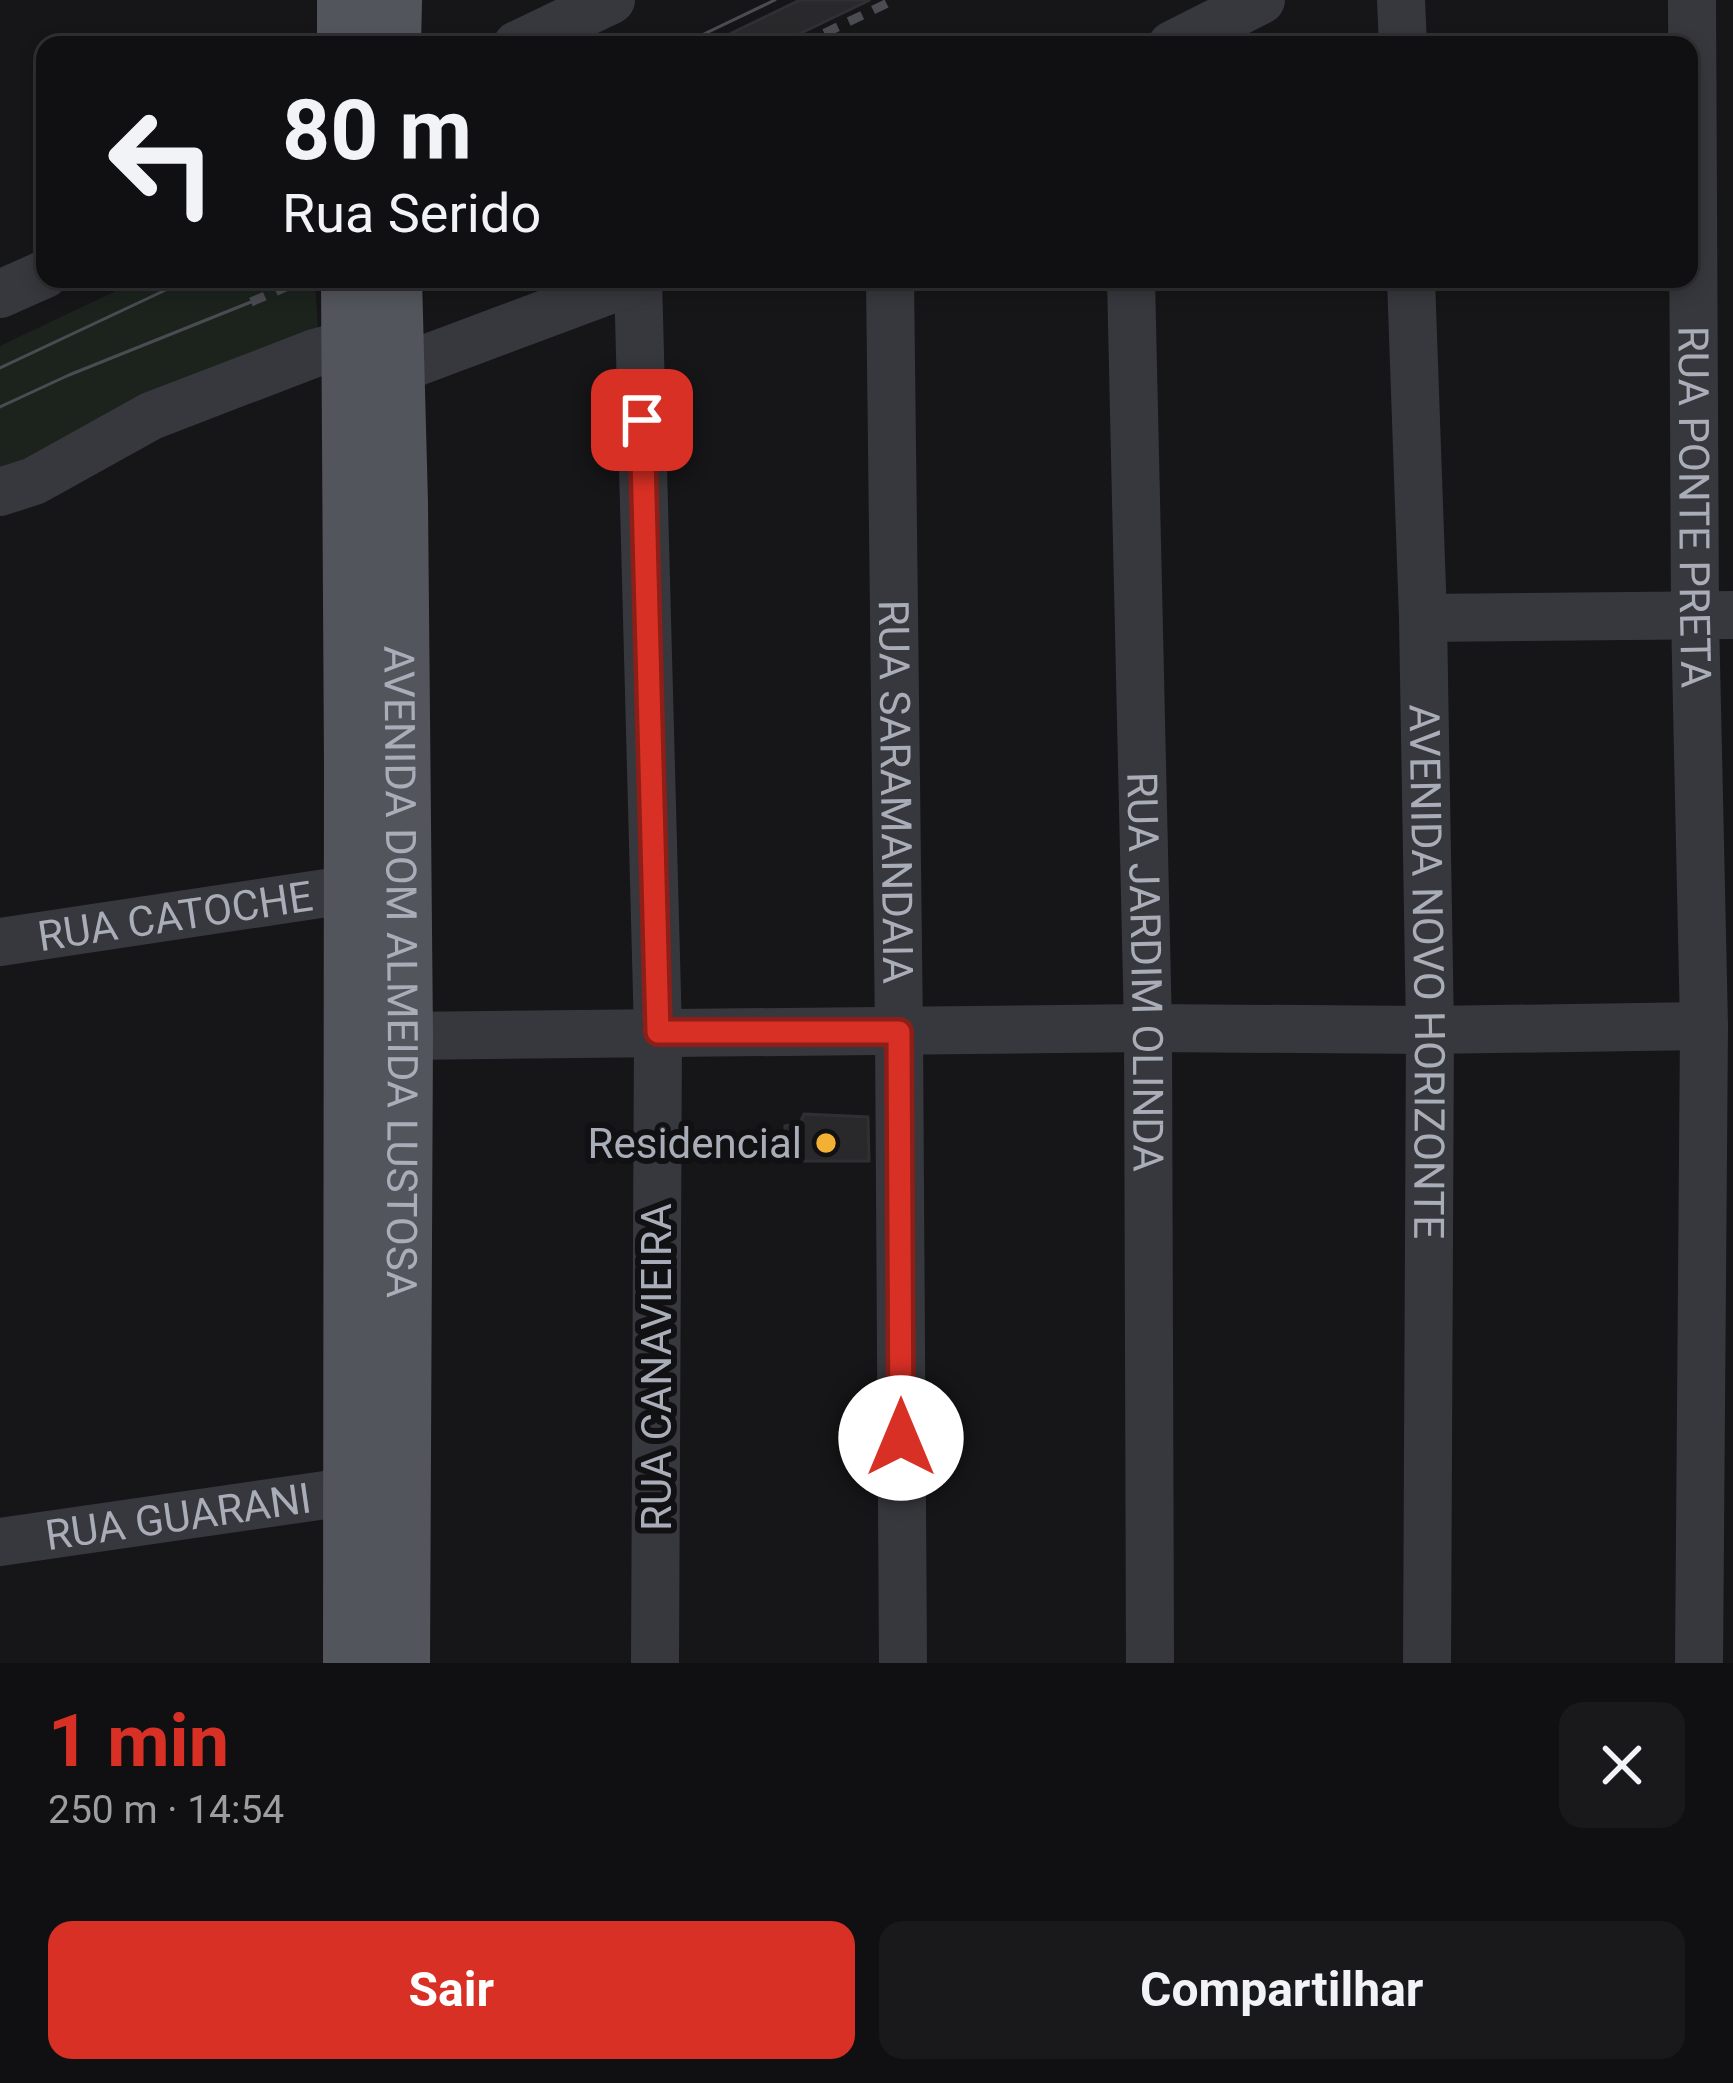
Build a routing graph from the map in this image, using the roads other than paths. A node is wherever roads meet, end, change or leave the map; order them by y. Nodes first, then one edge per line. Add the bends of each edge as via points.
1 (347, 0) edge
2 (392, 0) edge
3 (611, 0) edge
4 (1261, 0) edge
5 (1401, 0) edge
6 (1692, 0) edge
7 (347, 36) edge
8 (391, 36) edge
9 (537, 36) edge
10 (1190, 36) edge
11 (1403, 36) edge
12 (1693, 36) edge
13 (1698, 168) edge
14 (36, 278) edge
15 (353, 288) edge
16 (389, 288) edge
17 (610, 288) edge
18 (639, 288) edge
19 (890, 288) edge
20 (1131, 288) edge
21 (1411, 288) edge
22 (0, 294) edge
23 (366, 364) junction
24 (0, 493) edge
25 (1714, 615) edge
26 (1423, 618) junction
27 (353, 890) junction
28 (0, 942) edge
29 (1704, 1026) junction
30 (1148, 1028) junction
31 (1430, 1030) junction
32 (658, 1032) junction
33 (899, 1032) junction
34 (404, 1036) junction
35 (353, 1491) junction
36 (0, 1542) edge
37 (353, 1663) edge
38 (400, 1663) edge
39 (655, 1663) edge
40 (903, 1663) edge
41 (1150, 1663) edge
42 (1427, 1663) edge
43 (1700, 1663) edge

1 - 7 main road
2 - 8 main road
3 - 9 street
4 - 10 street
5 - 11 street
6 - 12 street, RUA PONTE PRETA
13 - 25 street, RUA PONTE PRETA
14 - 22 street
15 - 23 main road, AVENIDA DOM ALMEIDA LUSTOSA
16 - 23 main road, AVENIDA DOM ALMEIDA LUSTOSA
17 - 23 street
18 - 32 street, RUA CANAVIEIRA
19 - 33 street, RUA SARAMANDAIA
20 - 30 street, RUA JARDIM OLINDA
21 - 26 street, AVENIDA NOVO HORIZONTE
23 - 24 street via 315,353 151,416
23 - 27 main road, AVENIDA DOM ALMEIDA LUSTOSA
23 - 34 main road, AVENIDA DOM ALMEIDA LUSTOSA via 398,503
25 - 26 street
25 - 29 street, RUA PONTE PRETA
26 - 31 street, AVENIDA NOVO HORIZONTE
27 - 28 street, RUA CATOCHE
27 - 35 main road, AVENIDA DOM ALMEIDA LUSTOSA
29 - 31 street
29 - 43 street, RUA PONTE PRETA
30 - 31 street
30 - 33 street
30 - 41 street, RUA JARDIM OLINDA
31 - 42 street, AVENIDA NOVO HORIZONTE
32 - 33 street
32 - 34 street
32 - 39 street, RUA CANAVIEIRA
33 - 40 street, RUA SARAMANDAIA
34 - 38 main road, AVENIDA DOM ALMEIDA LUSTOSA
35 - 36 street, RUA GUARANI
35 - 37 main road, AVENIDA DOM ALMEIDA LUSTOSA

